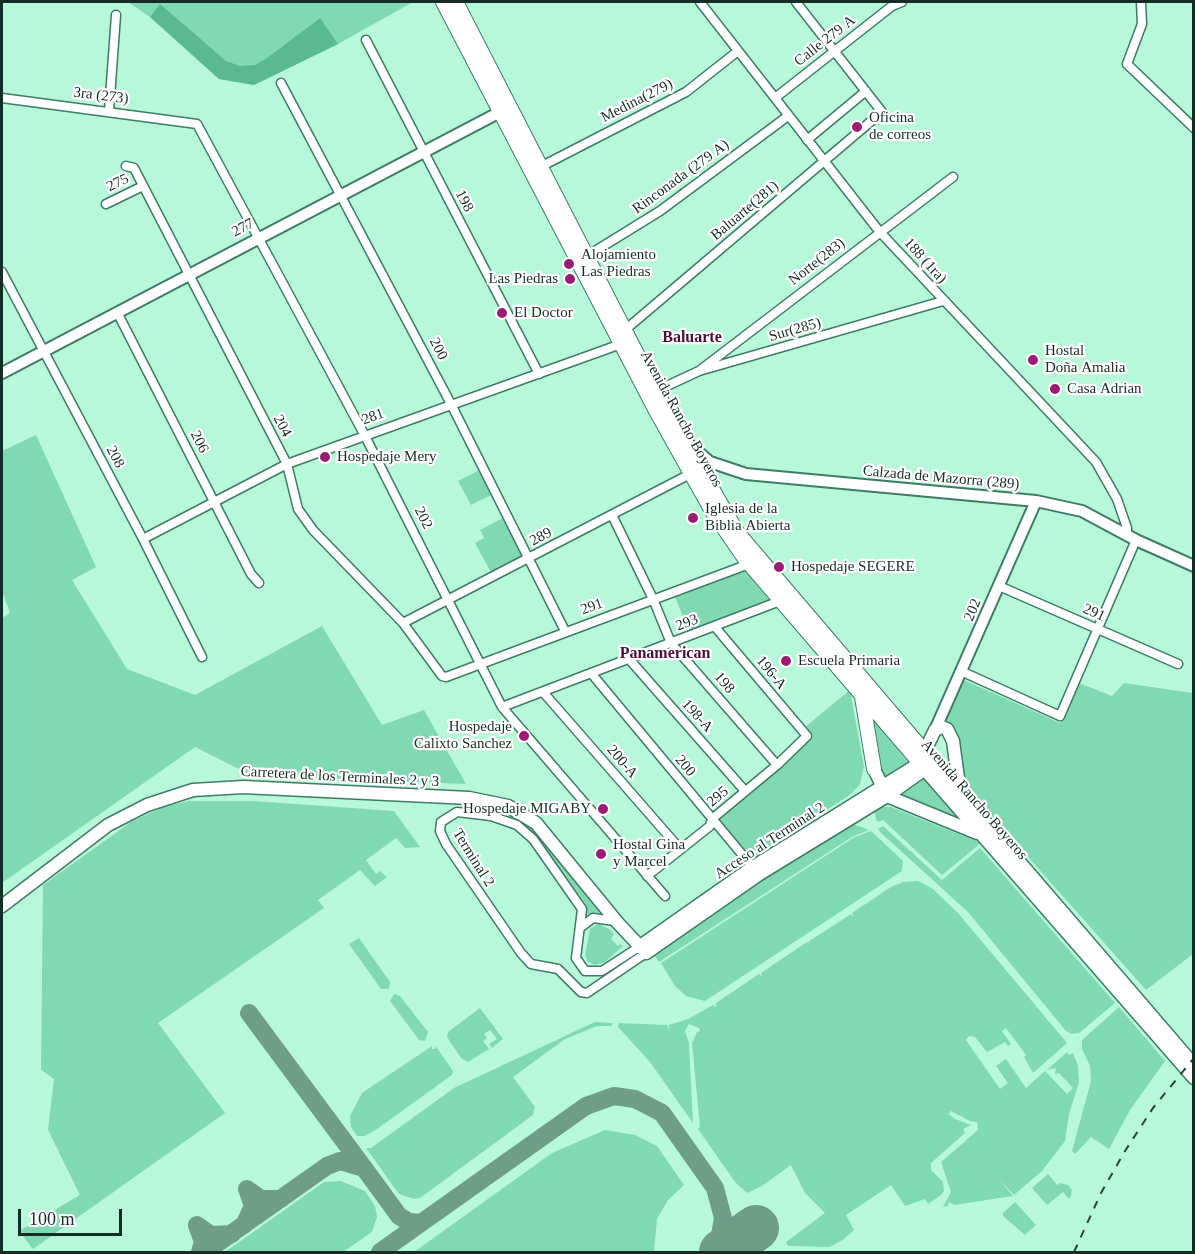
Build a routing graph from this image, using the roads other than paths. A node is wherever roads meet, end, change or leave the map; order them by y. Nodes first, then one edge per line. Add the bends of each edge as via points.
1 (442, 2) edge
2 (456, 2) edge
3 (700, 2) edge
4 (796, 2) edge
5 (902, 2) edge
6 (1141, 2) edge
7 (890, 4) edge
8 (116, 15) dead end
9 (366, 39) dead end
10 (738, 51) junction
11 (835, 51) junction
12 (281, 83) dead end
13 (866, 91) junction
14 (2, 98) edge
15 (775, 98) junction
16 (109, 111) junction
17 (500, 111) junction
18 (788, 116) junction
19 (197, 124) joint
20 (1194, 128) edge
21 (807, 140) junction
22 (423, 152) junction
23 (824, 160) junction
24 (126, 166) dead end
25 (542, 166) junction
26 (953, 177) dead end
27 (143, 186) junction
28 (342, 194) junction
29 (106, 204) dead end
30 (879, 231) junction
31 (259, 237) junction
32 (587, 256) junction
33 (2, 272) edge
34 (187, 275) junction
35 (943, 301) junction
36 (117, 312) junction
37 (625, 330) junction
38 (621, 344) junction
39 (44, 351) junction
40 (699, 371) junction
41 (2, 373) edge
42 (539, 374) junction
43 (656, 391) junction
44 (451, 404) junction
45 (364, 434) junction
46 (683, 439) junction
47 (287, 464) junction
48 (690, 474) junction
49 (1036, 501) junction
50 (215, 503) junction
51 (612, 515) junction
52 (1131, 538) junction
53 (143, 539) junction
54 (529, 559) junction
55 (750, 564) junction
56 (1194, 566) edge
57 (259, 582) dead end
58 (999, 586) junction
59 (653, 599) junction
60 (448, 600) junction
61 (780, 601) junction
62 (404, 623) junction
63 (715, 627) junction
64 (1096, 629) junction
65 (565, 631) junction
66 (671, 643) junction
67 (202, 657) dead end
68 (629, 659) junction
69 (482, 663) junction
70 (1178, 664) dead end
71 (963, 672) junction
72 (591, 674) junction
73 (444, 677) joint
74 (543, 692) junction
75 (862, 695) junction
76 (502, 707) junction
77 (940, 729) junction
78 (807, 736) joint
79 (923, 761) junction
80 (777, 765) junction
81 (874, 769) junction
82 (745, 790) junction
83 (884, 792) junction
84 (960, 794) junction
85 (867, 798) junction
86 (712, 819) junction
87 (986, 838) junction
88 (680, 849) junction
89 (755, 871) junction
90 (647, 876) junction
91 (665, 896) dead end
92 (2, 906) edge
93 (617, 922) junction
94 (580, 930) junction
95 (642, 950) junction
96 (1194, 1065) edge
97 (1194, 1078) edge

1 - 17 highway, Avenida Rancho Boyeros
2 - 25 highway, Avenida Rancho Boyeros
3 - 10 street, 188 (1ra)
4 - 11 street
5 - 7 street, Calle 279 A
6 - 20 street via 1142,24 1127,64
7 - 11 street, Calle 279 A
8 - 16 street
9 - 22 street, 198
10 - 15 street, 188 (1ra)
10 - 25 street, Medina(279) via 686,92
11 - 13 street
11 - 15 street, Calle 279 A
12 - 28 street, 200
13 - 21 street
13 - 23 street, Baluarte(281) via 882,112
14 - 16 street, 3ra (273)
15 - 18 street, 188 (1ra)
16 - 19 street, 3ra (273)
17 - 22 street, 277
17 - 38 highway, Avenida Rancho Boyeros
18 - 21 street, 188 (1ra)
18 - 32 street, Rinconada (279 A) via 660,210
19 - 31 street, 202
21 - 23 street, 188 (1ra)
22 - 28 street, 277
22 - 42 street, 198
23 - 30 street, 188 (1ra)
23 - 37 street, Baluarte(281)
24 - 27 street, 204 via 134,168
25 - 32 highway, Avenida Rancho Boyeros
26 - 30 street, Norte(283)
27 - 29 street, 275
27 - 34 street, 204
28 - 31 street, 277
28 - 44 street, 200
30 - 35 street, 188 (1ra)
30 - 40 street, Norte(283)
31 - 34 street, 277
31 - 45 street, 202
32 - 37 highway, Avenida Rancho Boyeros
33 - 39 street, 208
34 - 36 street, 277
34 - 47 street, 204
35 - 40 street, Sur(285)
35 - 52 street, 188 (1ra) via 1096,462 1118,499
36 - 39 street, 277
36 - 50 street, 206
37 - 43 highway, Avenida Rancho Boyeros
38 - 42 street, 281
38 - 48 highway, Avenida Rancho Boyeros
39 - 41 street, 277
39 - 53 street, 208
40 - 43 street, Sur(285)
42 - 44 street, 281
43 - 46 highway, Avenida Rancho Boyeros
44 - 45 street, 281
44 - 54 street, 200
45 - 47 street, 281
45 - 60 street, 202
46 - 49 street, Calzada de Mazorra (289) via 710,462 746,474
46 - 79 highway, Avenida Rancho Boyeros via 737,532
47 - 50 street, 281
47 - 62 street, 204 via 298,509 313,530
48 - 51 street, 289
48 - 55 highway, Avenida Rancho Boyeros
49 - 52 street, Calzada de Mazorra (289) via 1082,511
49 - 58 street, 202
50 - 53 street, 281
50 - 57 street, 206 via 251,574
51 - 54 street, 289
51 - 59 street, 198
52 - 56 street, Calzada de Mazorra (289)
52 - 64 street
53 - 67 street, 208
54 - 60 street, 289
54 - 65 street, 200
55 - 59 street, 291
55 - 61 highway, Avenida Rancho Boyeros
58 - 64 street, 291
58 - 71 street, 202
59 - 65 street, 291
59 - 66 street, 198
60 - 62 street, 289
60 - 69 street, 202
61 - 63 street, 293
61 - 75 highway, Avenida Rancho Boyeros
62 - 73 street, 204
63 - 66 street, 293
63 - 78 street, 196-A
64 - 70 street, 291
64 - 71 street via 1060,716
65 - 69 street, 291
66 - 68 street, 293
66 - 80 street, 198
68 - 72 street, 293
68 - 82 street, 198-A
69 - 73 street, 291
69 - 76 street, 202
71 - 77 street, 202
72 - 74 street, 293
72 - 86 street, 200
74 - 76 street, 293
74 - 88 street, 200-A
75 - 79 highway, Avenida Rancho Boyeros
75 - 81 highway
76 - 90 street, 202
77 - 79 main road
77 - 84 main road via 953,741
78 - 80 street, 295
79 - 83 main road, Acceso al Terminal 2
79 - 84 main road, Avenida Rancho Boyeros
79 - 87 main road, Avenida Rancho Boyeros
80 - 82 street, 295
81 - 83 main road
81 - 85 main road
82 - 86 street, 295
83 - 85 main road, Acceso al Terminal 2
83 - 87 main road
83 - 89 main road, Acceso al Terminal 2
84 - 96 main road, Avenida Rancho Boyeros
85 - 89 main road, Acceso al Terminal 2
86 - 88 street, 295 via 710,826
86 - 89 street, 200
87 - 97 main road, Avenida Rancho Boyeros
88 - 90 street, 295
89 - 95 main road, Acceso al Terminal 2
90 - 91 street, 202
92 - 93 main road, Carretera de los Terminales 2 y 3 via 127,814 193,790 243,787 469,798 508,806 536,823 551,838
93 - 94 street via 593,918 585,921
93 - 95 main road, Carretera de los Terminales 2 y 3
94 - 95 street, Terminal 2 via 576,961 587,972 602,971
94 - 95 street, Terminal 2 via 580,905 525,831 504,819 475,813 454,813 443,819 440,831 446,844 531,964 560,971 581,992 587,993

